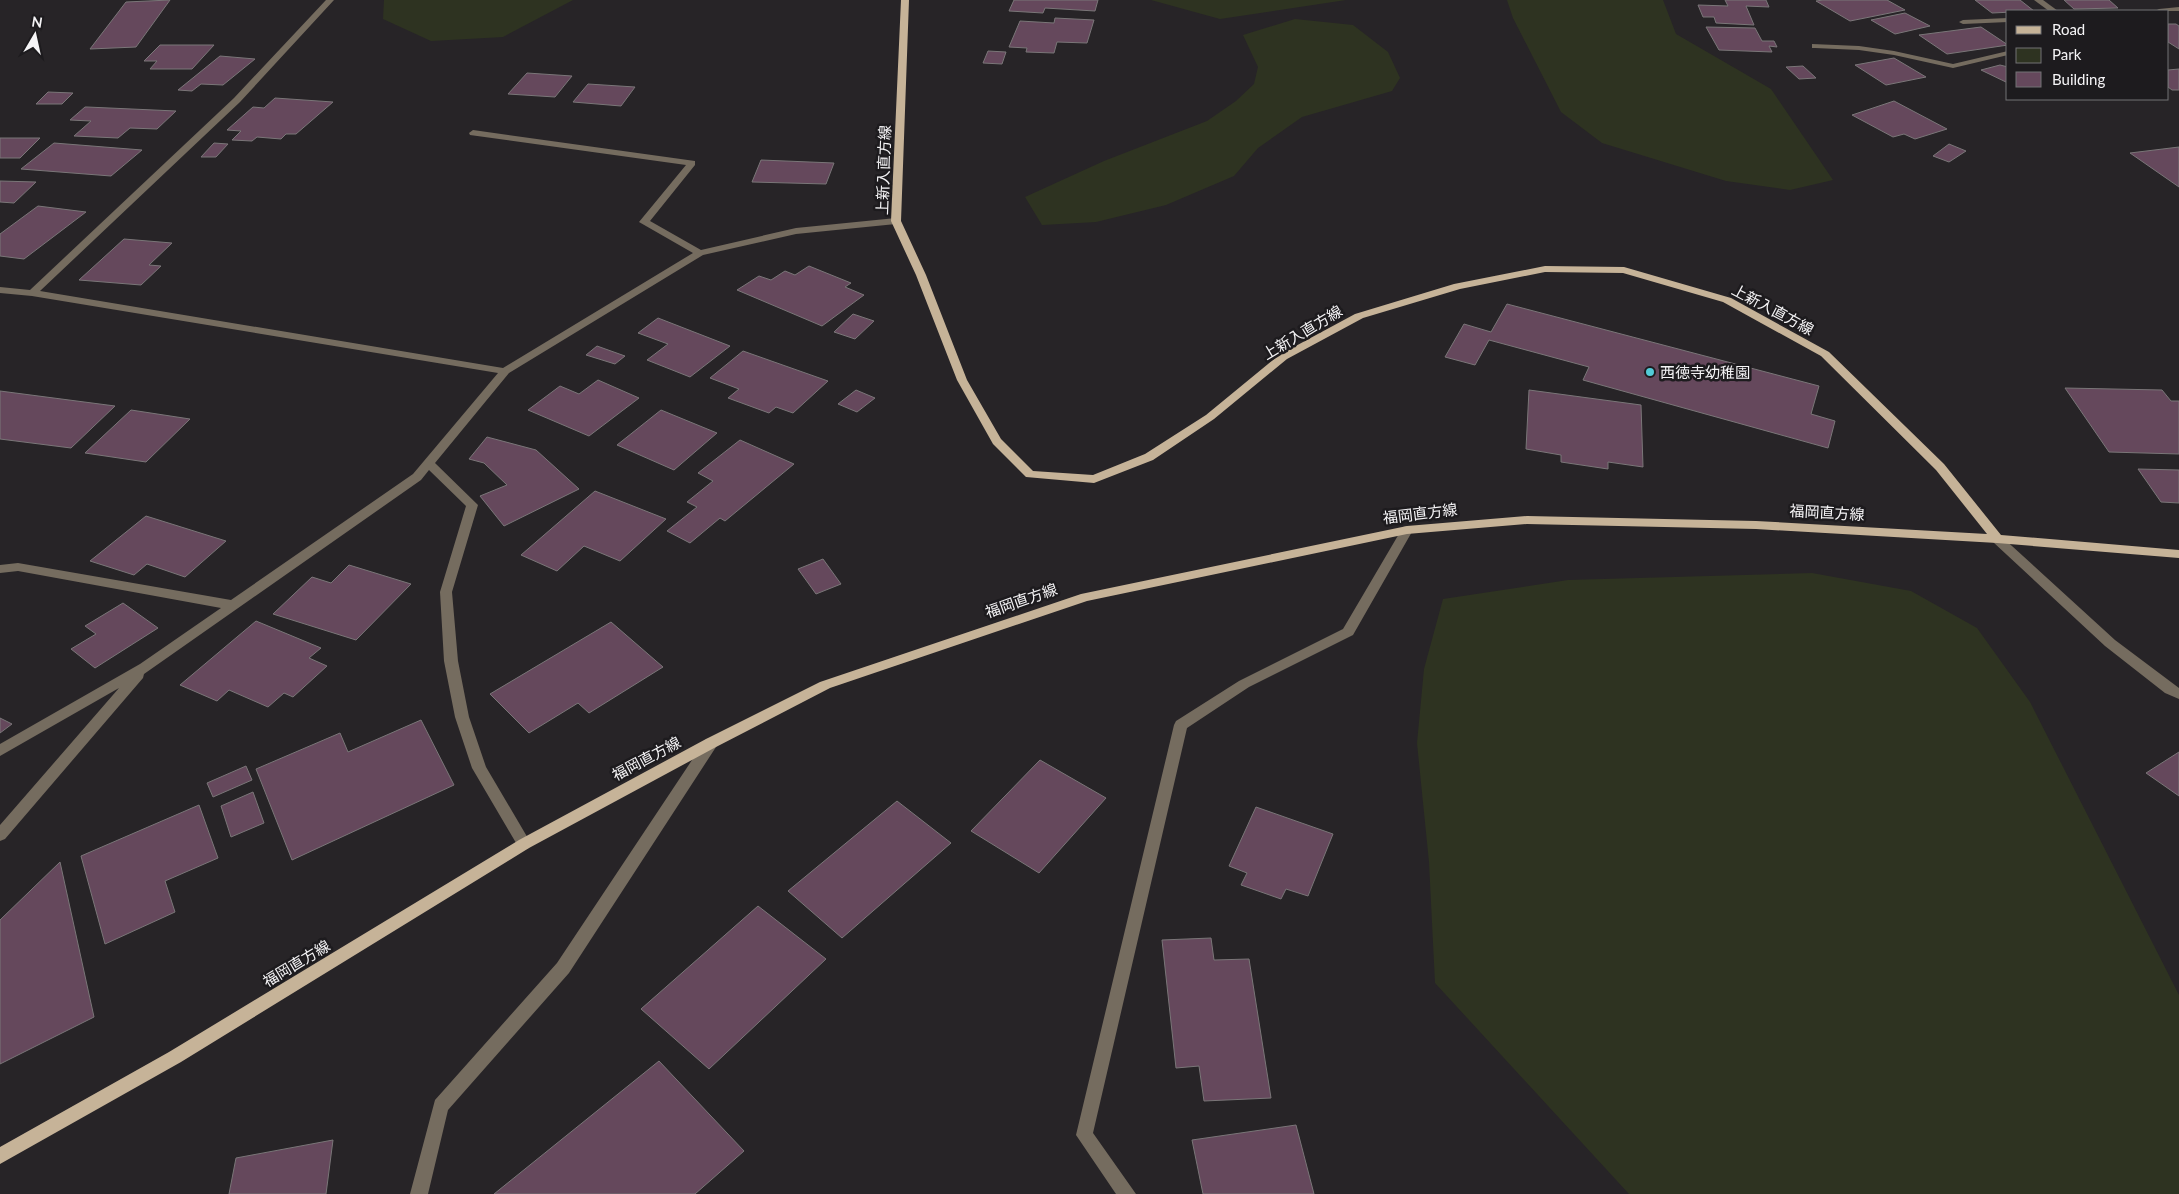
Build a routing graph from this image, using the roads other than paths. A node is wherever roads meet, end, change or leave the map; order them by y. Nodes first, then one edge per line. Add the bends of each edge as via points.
1 (330, 0) edge
2 (905, 0) edge
3 (2038, 0) edge
4 (2053, 10) edge
5 (2006, 20) edge
6 (1963, 22) dead end
7 (1815, 46) dead end
8 (2006, 53) edge
9 (473, 133) dead end
10 (896, 221) junction
11 (700, 253) junction
12 (0, 290) edge
13 (32, 294) junction
14 (505, 371) junction
15 (428, 464) junction
16 (1407, 530) junction
17 (1997, 539) junction
18 (2179, 554) edge
19 (0, 569) edge
20 (232, 605) junction
21 (145, 668) junction
22 (2179, 694) edge
23 (711, 743) junction
24 (0, 751) edge
25 (0, 835) edge
26 (524, 844) junction
27 (0, 1156) edge
28 (418, 1194) edge
29 (1127, 1194) edge

1 - 13 street via 237,100
2 - 10 main road, 上新入直方線
3 - 4 street
5 - 6 street
7 - 8 street via 1894,53 1953,66
9 - 11 street via 692,163 644,222
10 - 11 street via 796,231
10 - 17 main road, 上新入直方線 via 962,380 998,440 1030,474 1094,479 1150,457 1210,417 1283,357 1359,316 1458,286 1545,268 1624,270 1727,300 1825,354 1940,467
11 - 14 street
12 - 13 street
13 - 14 street
14 - 15 street
15 - 20 street via 417,477
15 - 26 street via 472,505 446,592 451,661 462,718 478,768
16 - 17 main road, 福岡直方線 via 1527,520 1756,525
16 - 23 main road, 福岡直方線 via 1085,597 825,685
16 - 29 street via 1348,632 1244,684 1181,724 1084,1135
17 - 18 main road, 福岡直方線
17 - 22 street via 2110,643
19 - 20 street via 18,567
20 - 21 street
21 - 24 street
21 - 25 street
23 - 26 main road, 福岡直方線
23 - 28 street via 563,968 441,1106
26 - 27 main road, 福岡直方線 via 175,1057

